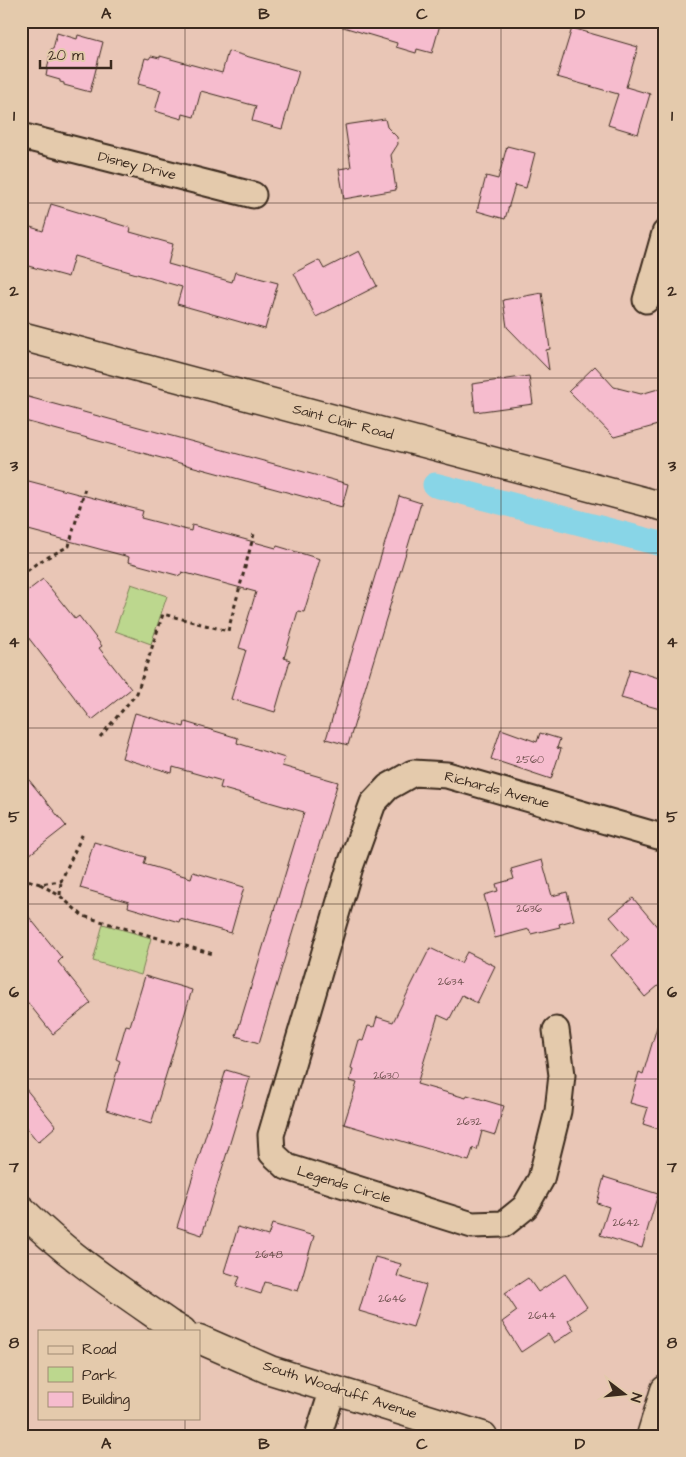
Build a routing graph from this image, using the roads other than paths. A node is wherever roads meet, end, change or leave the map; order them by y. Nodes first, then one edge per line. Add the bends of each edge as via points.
1 (21, 136) edge
2 (253, 195) dead end
3 (665, 233) edge
4 (646, 300) dead end
5 (21, 336) edge
6 (665, 508) edge
7 (665, 838) edge
8 (350, 867) joint
9 (556, 1030) dead end
10 (21, 1209) edge
11 (180, 1330) edge
12 (200, 1339) edge
13 (333, 1388) junction
14 (665, 1390) edge
15 (321, 1428) edge
16 (483, 1436) edge
17 (651, 1436) edge

1 - 2 street, Disney Drive
3 - 4 street
5 - 6 street, Saint Clair Road
7 - 8 street, Richards Avenue via 447,775 413,773 388,787 373,803
8 - 9 street, Legends Circle via 271,1136 272,1153 287,1167 472,1225 504,1224 525,1207 541,1179 558,1111 562,1075
10 - 11 street via 82,1263
12 - 13 street, South Woodruff Avenue via 270,1370
13 - 15 street
13 - 16 street, South Woodruff Avenue
14 - 17 street

